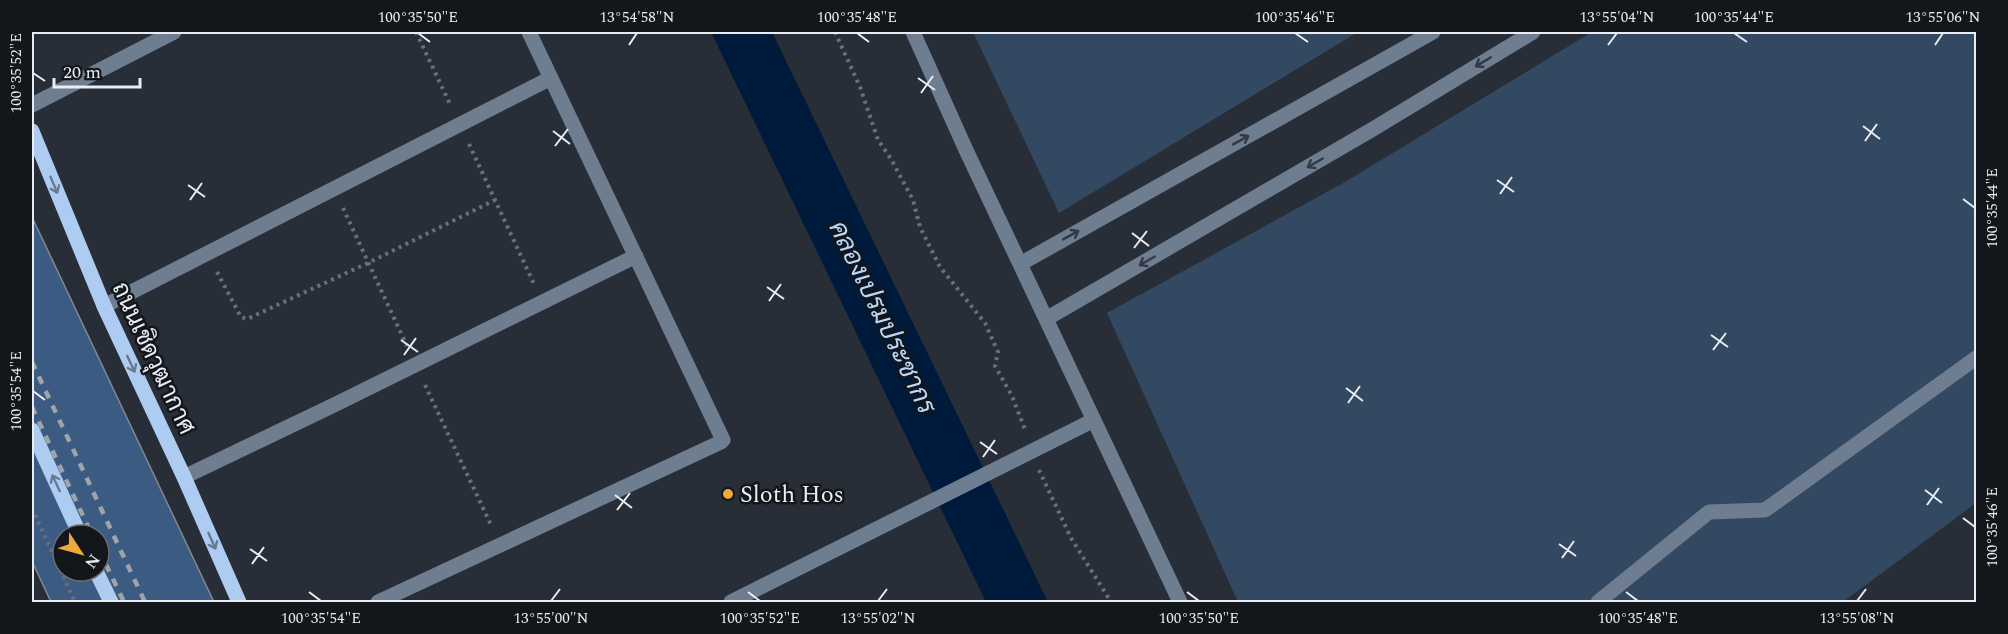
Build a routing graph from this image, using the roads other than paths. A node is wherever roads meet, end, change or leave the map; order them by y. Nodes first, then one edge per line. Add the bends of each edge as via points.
1 (174, 32) edge
2 (529, 32) edge
3 (913, 32) edge
4 (1433, 32) edge
5 (1533, 32) edge
6 (551, 78) junction
7 (32, 105) edge
8 (32, 131) edge
9 (636, 256) junction
10 (1020, 264) junction
11 (104, 306) junction
12 (1046, 319) junction
13 (1977, 358) edge
14 (1094, 420) junction
15 (32, 430) edge
16 (184, 477) junction
17 (75, 523) edge
18 (102, 583) edge
19 (111, 603) edge
20 (239, 603) edge
21 (378, 603) edge
22 (731, 603) edge
23 (1180, 603) edge
24 (1598, 603) edge

1 - 7 street
2 - 6 street
3 - 10 street
10 -> 4 street
5 -> 12 street
6 - 9 street
6 - 11 street
8 -> 11 main road, ถนนเชิดวุฒากาศ
9 - 16 street
9 - 21 street via 721,442
10 - 12 street
11 -> 16 main road, ถนนเชิดวุฒากาศ
12 - 14 street
13 - 24 street via 1766,510 1708,512
14 - 22 street
14 - 23 street
17 -> 15 main road
16 -> 20 main road, ถนนเชิดวุฒากาศ
18 - 19 main road

